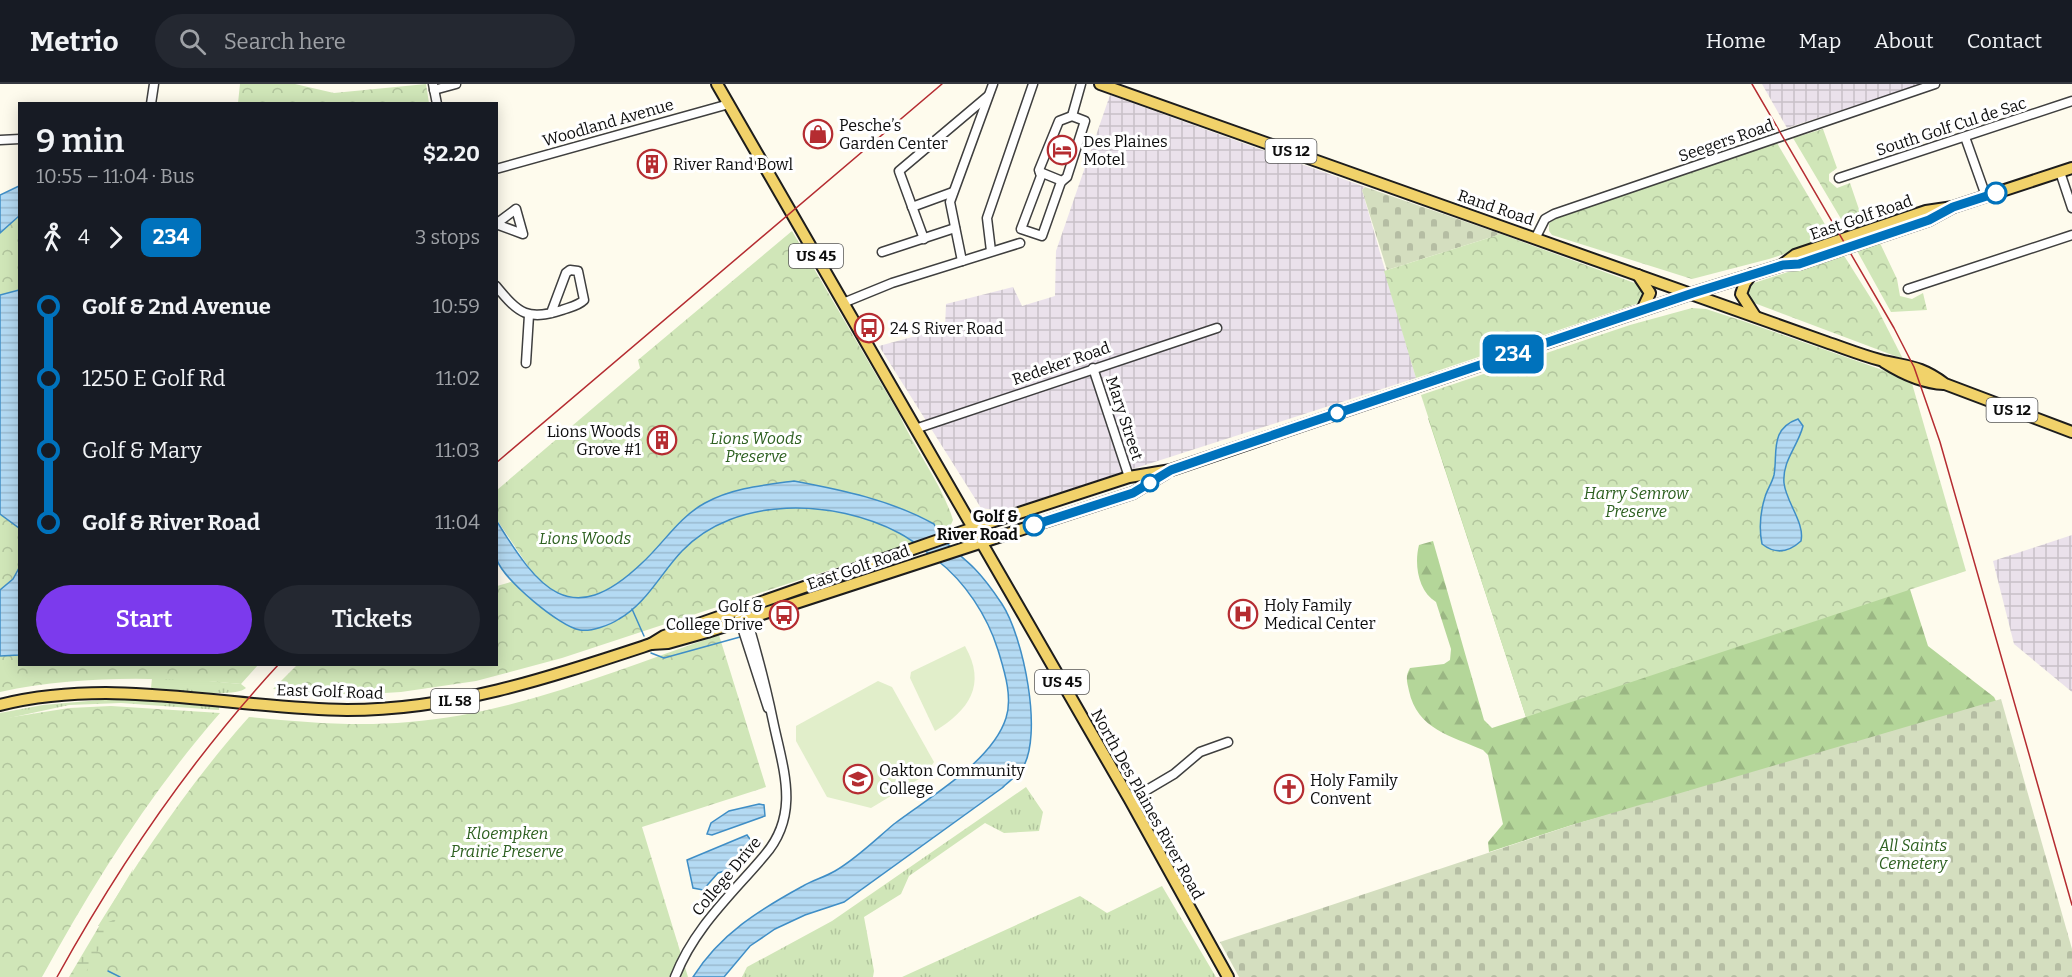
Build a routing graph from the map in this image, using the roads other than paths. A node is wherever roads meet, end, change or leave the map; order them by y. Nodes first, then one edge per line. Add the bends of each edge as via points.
1 (154, 84) edge
2 (456, 84) edge
3 (717, 84) edge
4 (993, 84) edge
5 (1033, 84) edge
6 (1081, 84) edge
7 (1100, 84) edge
8 (1935, 84) edge
9 (433, 87) edge
10 (988, 96) junction
11 (2072, 101) edge
12 (151, 102) edge
13 (437, 102) edge
14 (729, 104) junction
15 (1072, 116) junction
16 (1965, 137) junction
17 (18, 138) edge
18 (0, 140) edge
19 (2072, 168) edge
20 (498, 169) edge
21 (1040, 172) junction
22 (2060, 172) junction
23 (1839, 178) dead end
24 (1062, 181) junction
25 (953, 192) junction
26 (1986, 196) junction
27 (912, 207) junction
28 (2072, 208) edge
29 (955, 228) junction
30 (2072, 235) edge
31 (1536, 237) junction
32 (924, 239) junction
33 (1020, 243) dead end
34 (992, 251) junction
35 (882, 252) dead end
36 (962, 261) junction
37 (1636, 273) junction
38 (1752, 274) junction
39 (498, 289) edge
40 (1908, 289) dead end
41 (1693, 293) junction
42 (843, 303) junction
43 (1642, 310) junction
44 (551, 313) junction
45 (529, 315) junction
46 (1755, 316) junction
47 (1217, 328) dead end
48 (526, 363) dead end
49 (1093, 368) junction
50 (915, 429) junction
51 (2072, 432) edge
52 (1171, 470) junction
53 (1129, 477) junction
54 (973, 528) junction
55 (980, 541) junction
56 (739, 609) junction
57 (743, 620) junction
58 (651, 644) junction
59 (0, 705) edge
60 (1228, 742) dead end
61 (1130, 800) junction
62 (675, 977) edge
63 (1228, 977) edge

1 - 12 street
2 - 9 street
3 - 14 main road, US 45
4 - 10 street
5 - 34 street via 987,218
6 - 15 street
7 - 31 main road, Rand Road / US 12
8 - 31 street, Seegers Road via 1554,214 1545,219
9 - 13 street
10 - 25 street
10 - 27 street via 899,171
11 - 16 street, South Golf Cul de Sac
14 - 20 street, Woodland Avenue
14 - 42 main road, US 45
15 - 21 street via 1059,121
15 - 24 street via 1085,121 1067,177
16 - 23 street, South Golf Cul de Sac
16 - 26 street
17 - 18 street
19 - 22 main road, East Golf Road / IL 58
21 - 24 street
21 - 24 street via 1021,229 1042,236
22 - 26 main road, East Golf Road / IL 58
22 - 28 street
25 - 27 street
25 - 29 street via 950,202
26 - 38 main road, East Golf Road / IL 58 via 1889,234 1799,264
27 - 32 street
29 - 32 street
29 - 36 street
30 - 40 street
31 - 37 main road, Rand Road / US 12
32 - 35 street
33 - 34 street
34 - 36 street
36 - 42 street
37 - 41 main road, Rand Road / US 12
37 - 43 main road via 1650,293
38 - 41 main road, East Golf Road / IL 58
38 - 46 main road via 1741,294
39 - 45 street
41 - 43 main road, East Golf Road / IL 58
41 - 46 main road, Rand Road / US 12
42 - 50 main road, US 45
43 - 52 main road, East Golf Road / IL 58
44 - 44 street via 566,273 578,271 584,300
44 - 45 street
45 - 48 street
46 - 51 main road, Rand Road / US 12 via 1882,361 1908,365 1948,385
47 - 49 street, Redeker Road
49 - 50 street, Redeker Road
49 - 53 street, Mary Street
50 - 54 main road, North Des Plaines River Road / US 45
52 - 53 main road, East Golf Road / IL 58
52 - 55 main road, East Golf Road / IL 58 via 1133,493
53 - 54 main road, East Golf Road / IL 58
54 - 55 main road, North Des Plaines River Road / US 45
54 - 56 main road, East Golf Road / IL 58
55 - 57 main road, East Golf Road / IL 58
55 - 61 main road, North Des Plaines River Road / US 45
56 - 57 street, College Drive
56 - 58 main road, East Golf Road / IL 58
57 - 58 main road, East Golf Road / IL 58 via 668,643
57 - 62 street, College Drive via 786,772 787,805 781,828 765,855 714,910
58 - 59 main road, East Golf Road / IL 58 via 500,692 417,706 311,708 131,693 49,697
60 - 61 street via 1200,752 1174,774
61 - 63 main road, North Des Plaines River Road / US 45

